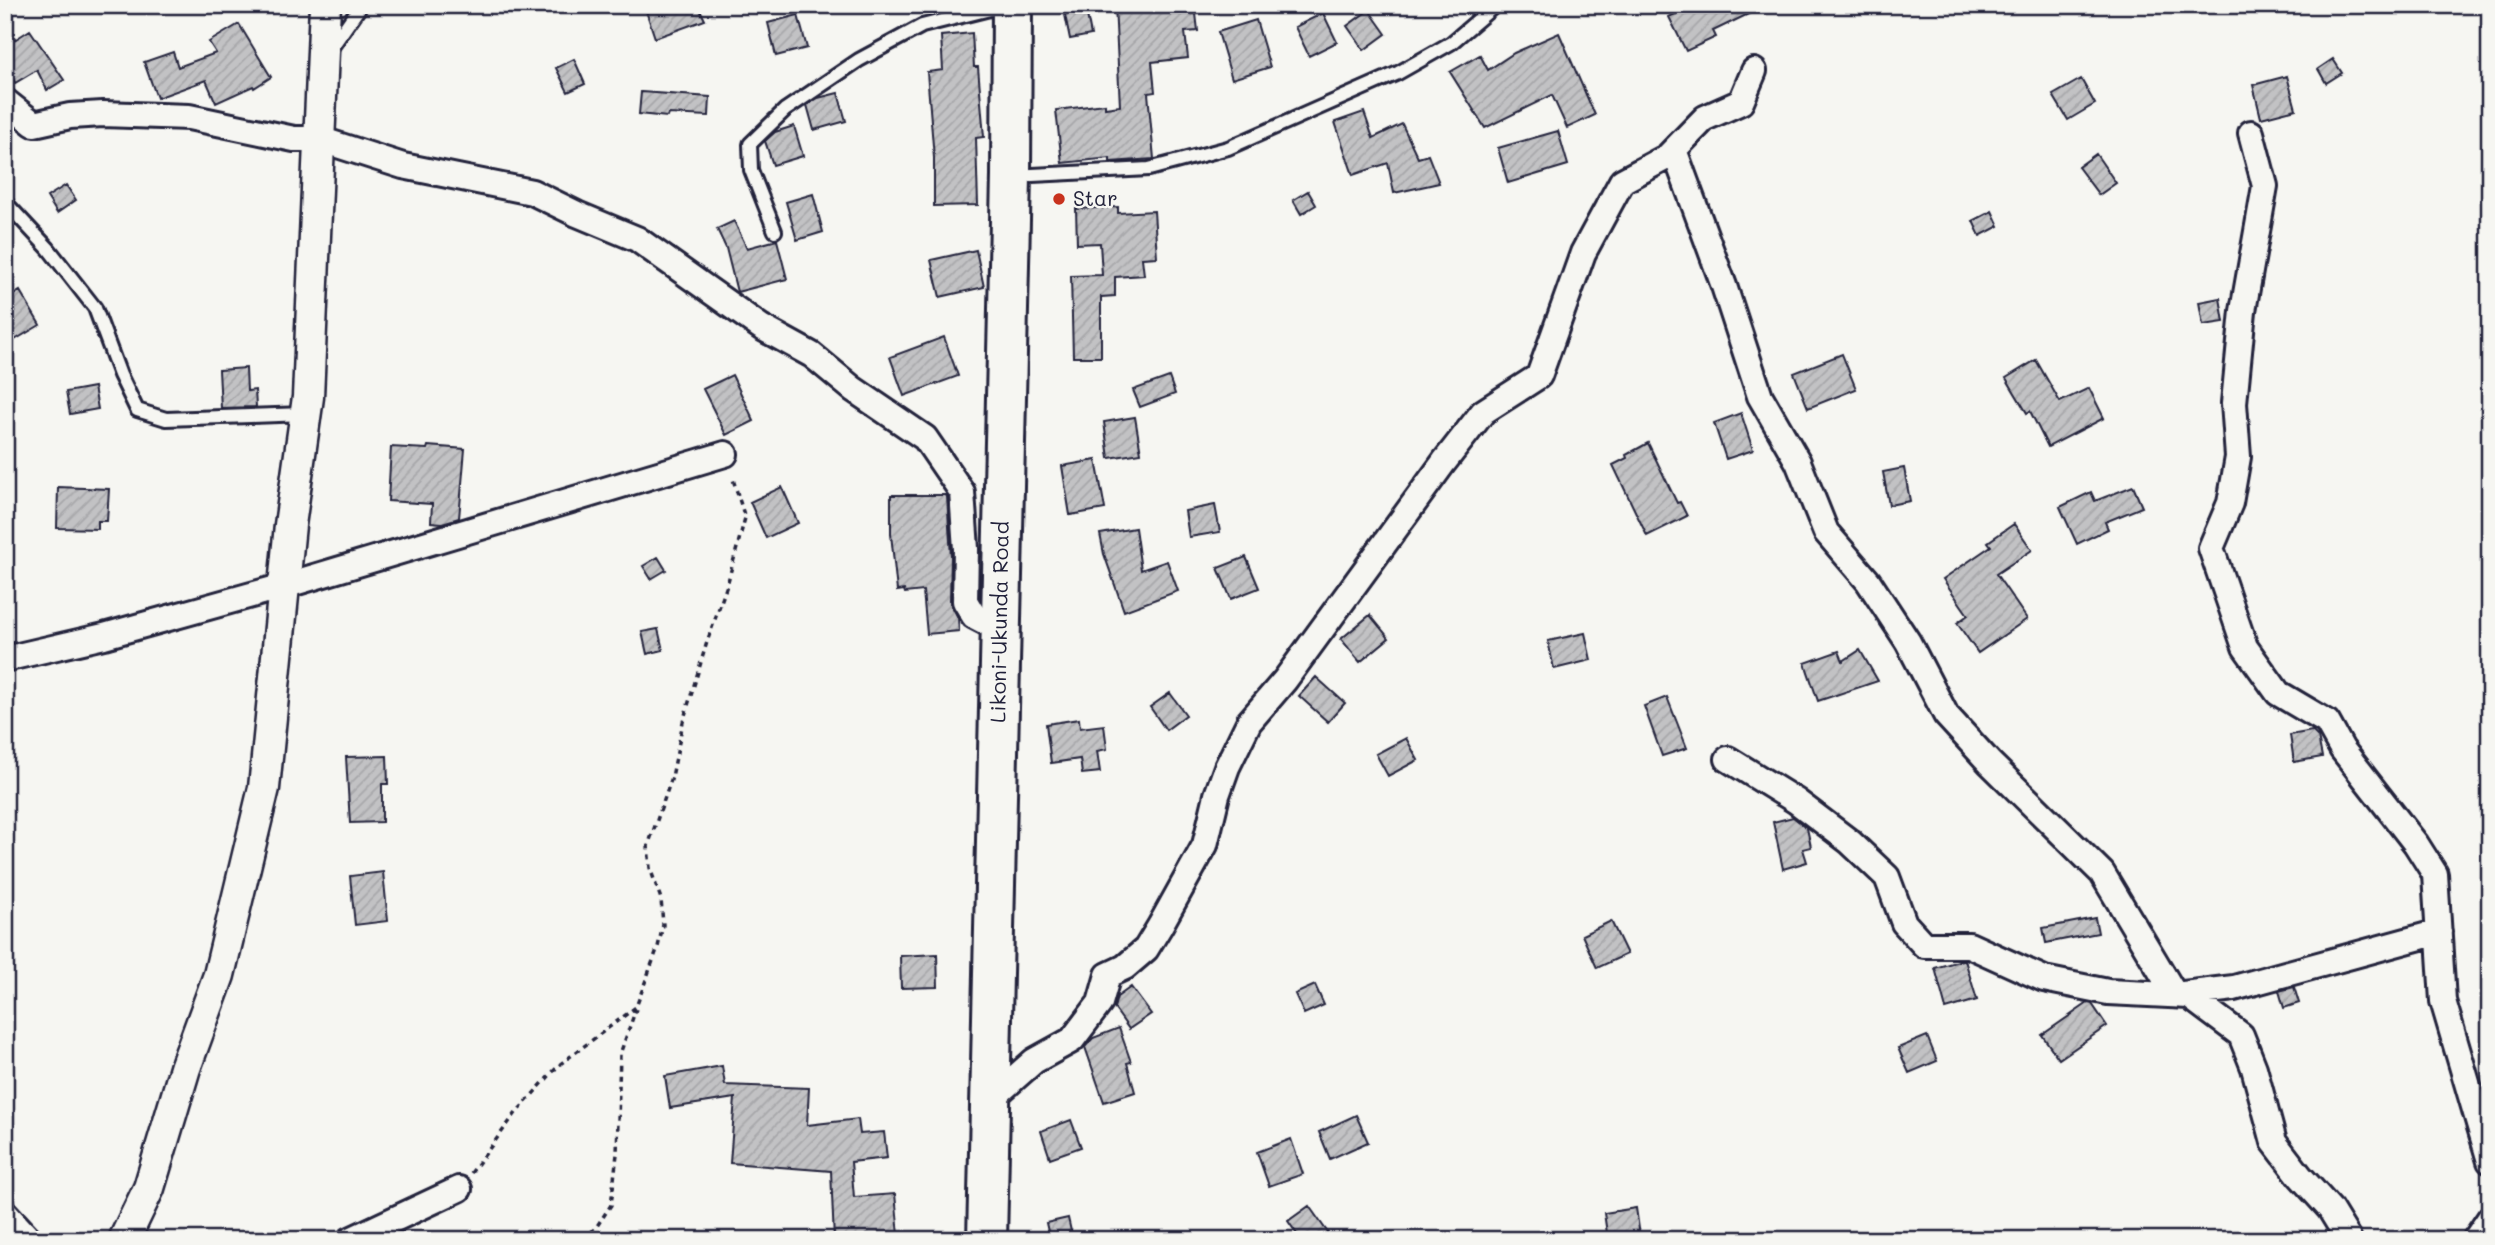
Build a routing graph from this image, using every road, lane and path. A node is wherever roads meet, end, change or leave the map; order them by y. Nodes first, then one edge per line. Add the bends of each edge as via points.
1 (325, 5) edge
2 (361, 5) edge
3 (1009, 5) edge
4 (1491, 5) edge
5 (323, 60) junction
6 (1754, 72) dead end
7 (5, 101) edge
8 (2250, 133) dead end
9 (319, 139) junction
10 (1674, 150) junction
11 (1011, 176) junction
12 (5, 202) edge
13 (775, 231) dead end
14 (305, 414) junction
15 (725, 454) joint
16 (284, 586) junction
17 (999, 629) junction
18 (5, 659) edge
19 (1728, 759) dead end
20 (2439, 932) junction
21 (2175, 995) junction
22 (636, 1007) junction
23 (989, 1100) junction
24 (2490, 1161) edge
25 (459, 1189) joint
26 (5, 1213) edge
27 (2490, 1218) edge
28 (30, 1240) edge
29 (124, 1240) edge
30 (350, 1240) edge
31 (584, 1240) edge
32 (986, 1240) edge
33 (2349, 1240) edge
34 (2475, 1240) edge

1 - 5 street
2 - 5 lane
3 - 11 highway, Likoni-Ukunda Road
3 - 13 lane via 922,26 859,60 785,110 750,144 751,170
4 - 11 lane via 1451,43 1398,73 1228,148 1149,169
5 - 9 street
6 - 10 street via 1741,102 1705,118
7 - 9 street via 34,124 103,114 189,117 294,139
8 - 20 street via 2265,186 2243,311 2234,403 2238,457 2230,503 2211,548 2245,647 2278,693 2327,722 2435,874
9 - 14 street
9 - 17 street via 404,166 533,192 637,239 761,327 812,355 925,438 962,492 965,601 974,617
10 - 21 street via 1760,396 1798,463 1826,532 1868,581 1895,622 1946,715 2102,873
10 - 23 street via 1622,181 1583,253 1539,376 1483,412 1249,722 1227,767 1205,845 1146,949 1108,975 1100,1003 1072,1040 1034,1061
11 - 17 highway, Likoni-Ukunda Road
12 - 14 lane via 95,308 137,410 166,419
14 - 16 street
15 - 16 street
15 - 22 path via 745,518 648,846 663,925
16 - 18 street
16 - 29 street via 264,788 219,975 149,1188
17 - 23 highway, Likoni-Ukunda Road
19 - 21 street via 1796,801 1878,868 1887,877 1904,923 1924,945 1969,945 2044,979 2108,992
20 - 21 street via 2234,988
20 - 24 street via 2443,1001
21 - 33 street via 2189,996 2241,1035 2274,1142 2330,1209
22 - 25 path via 559,1065
22 - 31 path via 620,1055 611,1205
23 - 32 highway, Likoni-Ukunda Road
25 - 30 street
26 - 28 street
27 - 34 street

